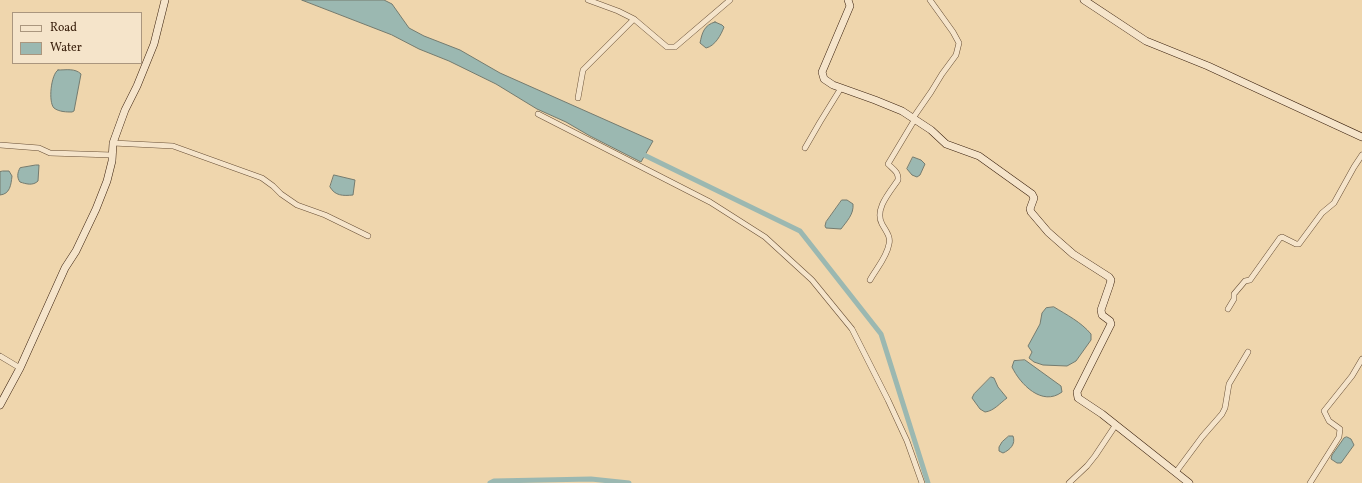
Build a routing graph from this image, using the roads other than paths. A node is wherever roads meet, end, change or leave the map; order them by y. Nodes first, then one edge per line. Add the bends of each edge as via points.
1 (165, 0) edge
2 (588, 0) edge
3 (730, 0) edge
4 (848, 0) edge
5 (930, 0) edge
6 (1084, 0) edge
7 (634, 19) junction
8 (841, 88) junction
9 (578, 98) dead end
10 (538, 114) dead end
11 (914, 118) junction
12 (1362, 137) edge
13 (113, 143) junction
14 (0, 145) edge
15 (805, 148) dead end
16 (112, 155) junction
17 (1362, 156) edge
18 (368, 236) dead end
19 (870, 280) dead end
20 (1228, 309) dead end
21 (1248, 352) dead end
22 (0, 356) edge
23 (1362, 358) edge
24 (20, 368) junction
25 (0, 405) edge
26 (1115, 426) junction
27 (1176, 472) junction
28 (922, 483) edge
29 (1069, 483) edge
30 (1189, 483) edge
31 (1310, 483) edge

1 - 13 street via 154,44
2 - 7 street
3 - 7 street via 675,47 667,47
4 - 8 street via 850,6 822,72 824,79
5 - 11 street via 959,43 956,55
6 - 12 street via 1146,41 1208,66
7 - 9 street via 583,70
8 - 11 street
8 - 15 street
10 - 28 street via 710,202 765,238 812,280 852,329 888,400
11 - 19 street via 888,164 899,175 881,208 881,220 890,244
11 - 26 street via 932,130 946,144 979,156 1032,194 1034,198 1031,212 1048,232 1073,254 1111,280 1101,310 1102,315 1111,324 1077,392 1078,398
13 - 16 street
13 - 18 street via 173,146 262,178 297,205 325,215
14 - 16 street via 39,148 50,153
16 - 24 street via 107,181 96,209 76,251 64,268
17 - 20 street via 1334,204 1322,213 1304,239 1296,244 1280,238 1250,280 1245,281 1234,294
21 - 27 street via 1229,384 1222,414
22 - 24 street
23 - 31 street via 1352,376 1324,411 1329,421 1340,429 1339,437
24 - 25 street
26 - 27 street
26 - 29 street via 1087,466
27 - 30 street

